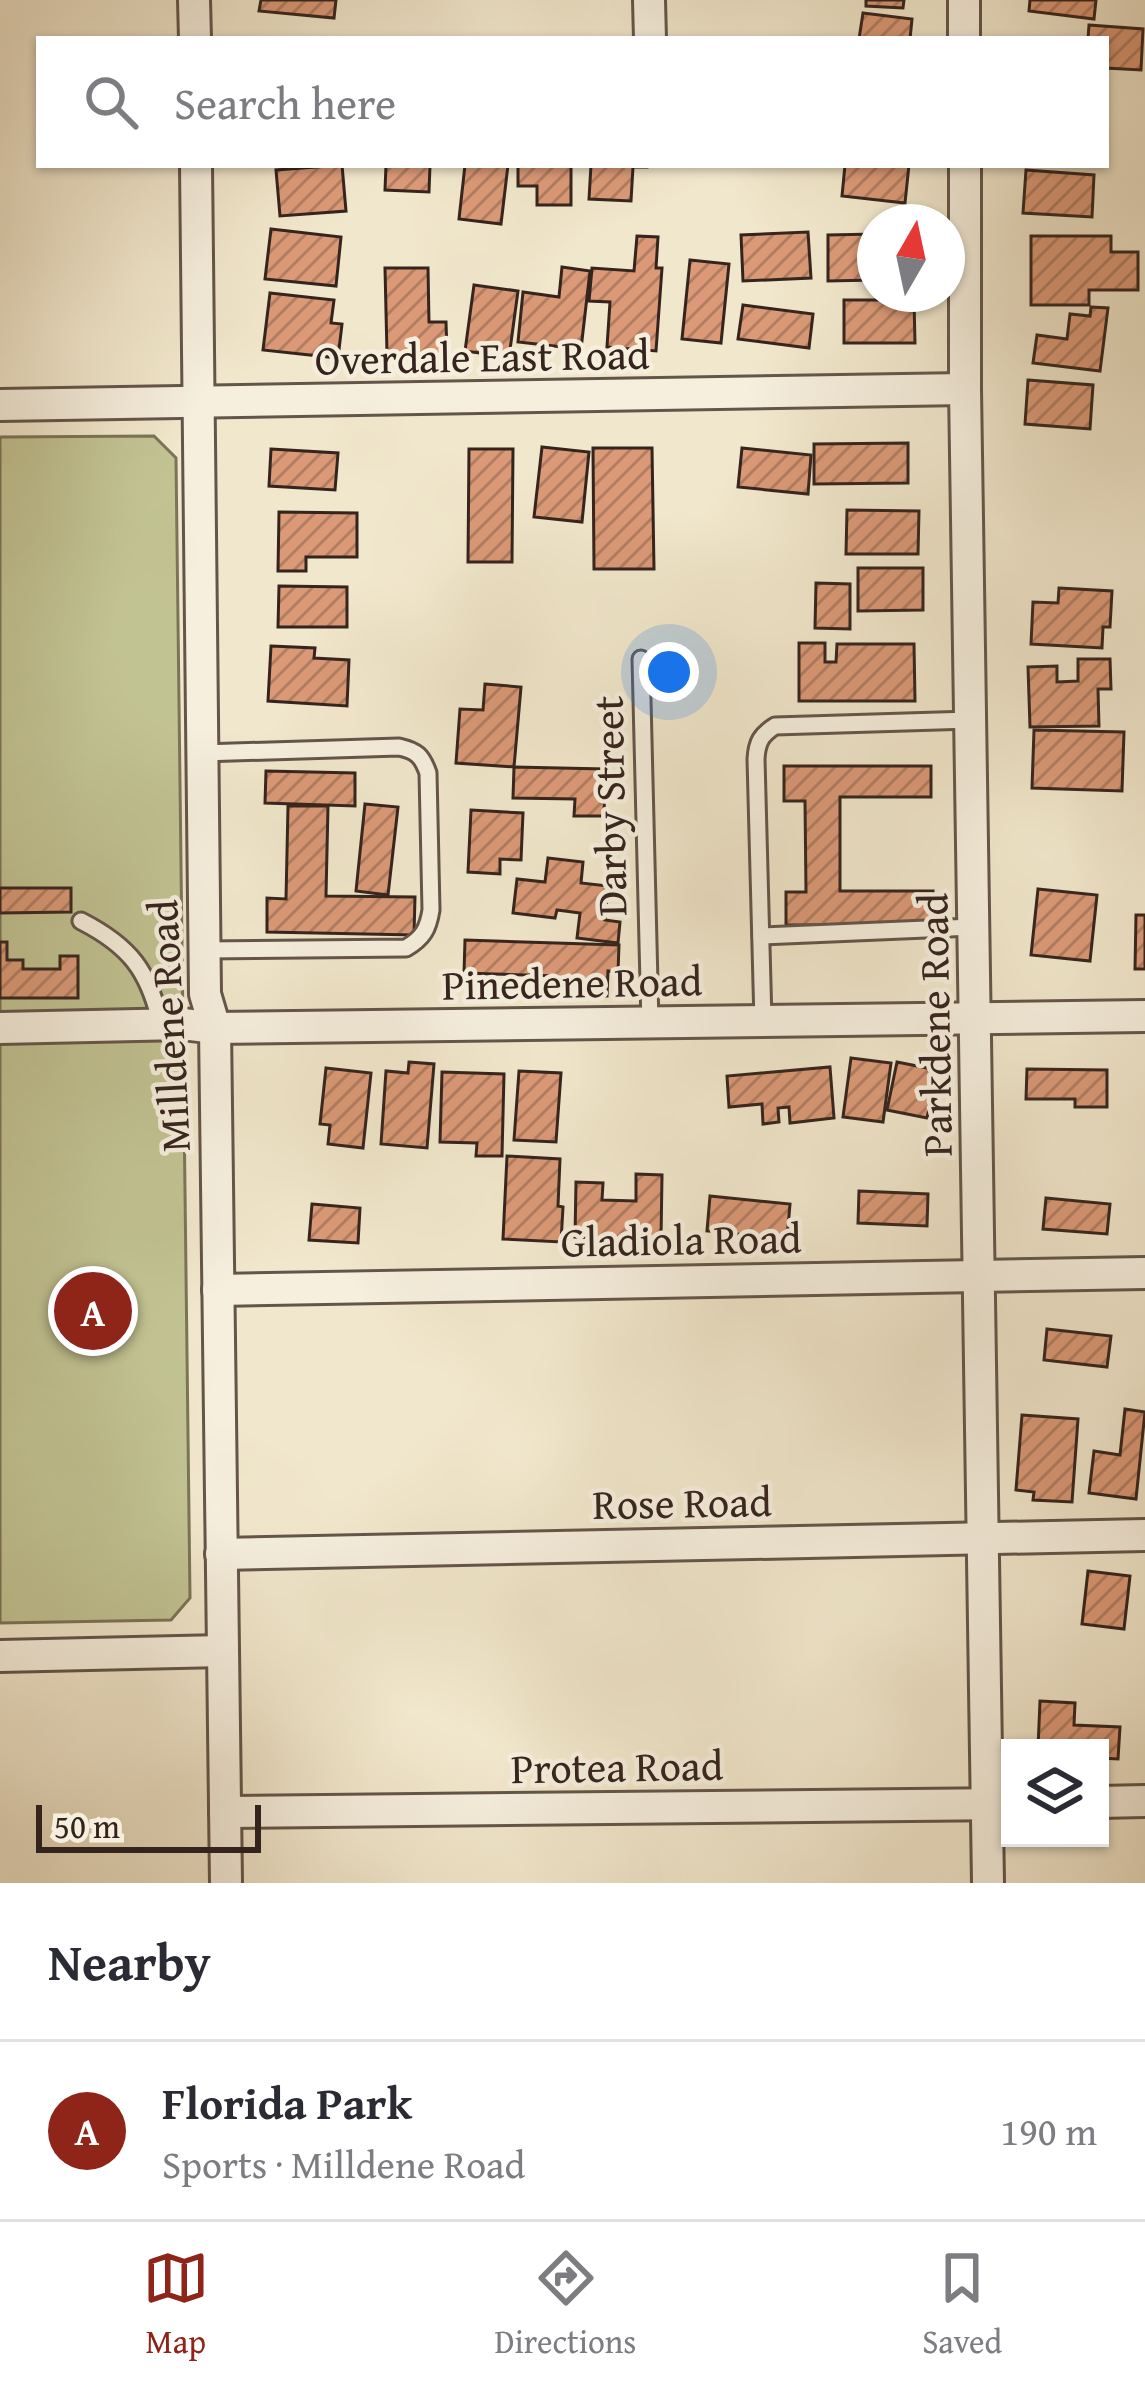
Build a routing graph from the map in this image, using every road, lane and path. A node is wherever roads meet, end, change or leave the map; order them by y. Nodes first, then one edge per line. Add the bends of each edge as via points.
1 (194, 0) edge
2 (650, 0) edge
3 (964, 0) edge
4 (195, 36) edge
5 (650, 36) edge
6 (964, 36) edge
7 (196, 168) edge
8 (964, 168) edge
9 (965, 389) junction
10 (199, 403) junction
11 (0, 405) edge
12 (641, 658) dead end
13 (971, 720) junction
14 (202, 753) junction
15 (81, 921) dead end
16 (974, 927) junction
17 (760, 936) junction
18 (205, 950) junction
19 (1145, 1016) edge
20 (976, 1019) junction
21 (763, 1022) junction
22 (650, 1024) junction
23 (161, 1025) junction
24 (0, 1028) edge
25 (215, 1028) junction
26 (1145, 1274) edge
27 (979, 1275) junction
28 (218, 1290) junction
29 (1145, 1535) edge
30 (983, 1538) junction
31 (221, 1554) junction
32 (223, 1651) junction
33 (0, 1656) edge
34 (1109, 1802) edge
35 (1145, 1802) edge
36 (999, 1804) edge
37 (225, 1812) junction
38 (226, 1883) edge
39 (988, 1883) edge

1 - 4 street
2 - 5 street
3 - 6 street
7 - 10 street, Milldene Road
8 - 9 street, Parkdene Road
9 - 10 street, Overdale East Road
9 - 13 street, Parkdene Road
10 - 11 street, Overdale East Road
10 - 14 street, Milldene Road
12 - 22 lane, Darby Street
13 - 16 street, Parkdene Road
13 - 17 lane via 775,726 762,734
14 - 18 street, Milldene Road
14 - 18 lane via 399,747 422,756 431,910 421,940 406,948
15 - 23 lane via 134,961 154,992
16 - 17 lane
16 - 20 street, Parkdene Road
17 - 21 lane
18 - 25 street, Milldene Road
19 - 20 street, Pinedene Road
20 - 21 street, Pinedene Road
20 - 27 street, Parkdene Road
21 - 22 street, Pinedene Road
22 - 25 street, Pinedene Road
23 - 24 street, Pinedene Road
23 - 25 street, Pinedene Road
25 - 28 street, Milldene Road
26 - 27 street, Gladiola Road
27 - 28 street, Gladiola Road
27 - 30 street, Parkdene Road
28 - 31 street, Milldene Road
29 - 30 street, Rose Road
30 - 31 street, Rose Road
30 - 36 street, Parkdene Road
31 - 32 street, Milldene Road
32 - 33 street
32 - 37 street, Milldene Road
34 - 35 street
36 - 37 street, Protea Road
36 - 39 street, Parkdene Road
37 - 38 street, Milldene Road

